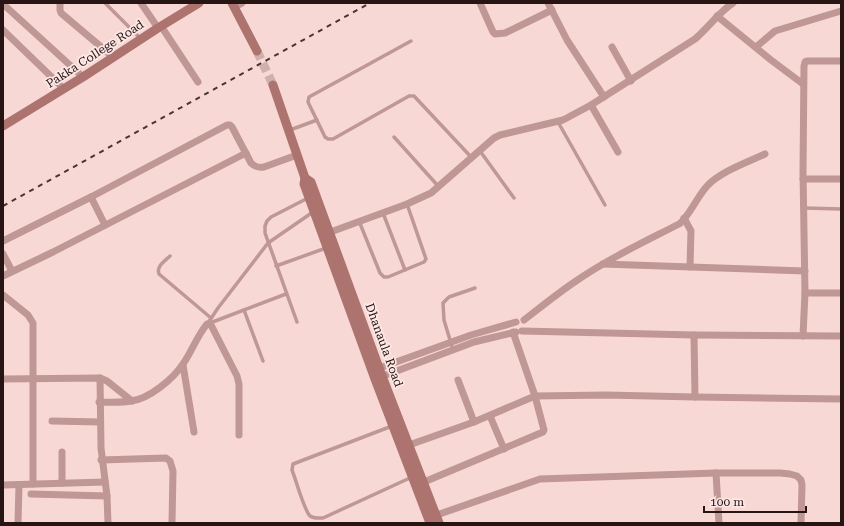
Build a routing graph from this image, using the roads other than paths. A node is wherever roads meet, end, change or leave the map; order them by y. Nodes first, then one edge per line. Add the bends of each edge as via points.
1 (60, 3) edge
2 (105, 3) edge
3 (141, 3) edge
4 (199, 3) edge
5 (480, 3) edge
6 (733, 3) edge
7 (3, 4) edge
8 (236, 4) edge
9 (550, 6) edge
10 (841, 12) edge
11 (717, 16) junction
12 (160, 27) junction
13 (3, 30) edge
14 (141, 39) junction
15 (411, 41) dead end
16 (612, 47) dead end
17 (756, 47) junction
18 (257, 51) tunnel mouth
19 (113, 57) junction
20 (841, 61) edge
21 (83, 77) junction
22 (631, 81) junction
23 (198, 82) dead end
24 (803, 84) junction
25 (272, 85) tunnel mouth
26 (64, 89) junction
27 (604, 97) junction
28 (591, 105) junction
29 (317, 120) junction
30 (558, 122) junction
31 (3, 126) edge
32 (288, 130) junction
33 (394, 137) dead end
34 (480, 150) junction
35 (618, 152) dead end
36 (246, 153) junction
37 (765, 154) dead end
38 (297, 155) junction
39 (472, 158) junction
40 (305, 178) junction
41 (803, 178) junction
42 (841, 179) edge
43 (439, 187) junction
44 (91, 197) junction
45 (309, 197) junction
46 (514, 198) dead end
47 (407, 204) junction
48 (605, 205) dead end
49 (804, 208) junction
50 (841, 209) edge
51 (314, 212) junction
52 (382, 212) junction
53 (684, 218) junction
54 (359, 220) junction
55 (105, 225) junction
56 (326, 234) junction
57 (3, 241) edge
58 (268, 243) junction
59 (328, 247) junction
60 (3, 254) edge
61 (170, 256) dead end
62 (603, 264) junction
63 (276, 266) junction
64 (690, 267) junction
65 (405, 270) junction
66 (805, 270) junction
67 (12, 271) junction
68 (3, 276) edge
69 (475, 288) dead end
70 (805, 293) junction
71 (841, 293) edge
72 (286, 294) junction
73 (3, 295) edge
74 (244, 310) junction
75 (524, 320) junction
76 (210, 321) junction
77 (297, 322) dead end
78 (516, 322) junction
79 (518, 331) junction
80 (694, 335) junction
81 (803, 336) junction
82 (841, 336) edge
83 (451, 342) junction
84 (453, 350) junction
85 (263, 361) dead end
86 (183, 365) junction
87 (377, 373) junction
88 (100, 378) junction
89 (3, 379) edge
90 (34, 379) junction
91 (458, 380) dead end
92 (535, 396) junction
93 (696, 398) junction
94 (841, 399) edge
95 (132, 401) junction
96 (100, 402) junction
97 (490, 416) junction
98 (52, 421) dead end
99 (100, 422) junction
100 (474, 422) junction
101 (393, 426) junction
102 (194, 432) dead end
103 (239, 435) dead end
104 (409, 445) junction
105 (504, 449) junction
106 (62, 452) dead end
107 (101, 460) junction
108 (716, 473) junction
109 (419, 477) junction
110 (105, 482) junction
111 (62, 483) junction
112 (33, 484) junction
113 (44, 484) junction
114 (3, 485) edge
115 (19, 485) junction
116 (31, 494) junction
117 (106, 496) junction
118 (19, 498) junction
119 (434, 520) edge
120 (18, 523) edge
121 (108, 523) edge
122 (172, 523) edge
123 (719, 523) edge
124 (801, 523) edge

1 - 19 street via 62,13
2 - 14 lane
3 - 12 street
4 - 12 street, Pakka College Road
5 - 9 street via 493,32 498,34 505,33
6 - 11 street
7 - 21 street
8 - 18 street
9 - 27 street via 567,40
10 - 17 street via 775,31
11 - 17 street
11 - 22 street via 695,39
12 - 14 street, Pakka College Road
12 - 23 street
13 - 26 street
14 - 19 street, Pakka College Road
15 - 29 lane via 309,97 308,102
16 - 22 street
17 - 24 street
19 - 21 street, Pakka College Road
20 - 24 street via 807,61 804,66
21 - 26 street, Pakka College Road
22 - 27 street
24 - 41 street
25 - 32 street, Dhanaula Road
26 - 31 street, Pakka College Road
27 - 28 street
28 - 30 street
28 - 35 street
29 - 32 lane
29 - 39 lane via 326,137 331,139 409,96 414,96
30 - 34 street via 506,132
30 - 48 lane
32 - 38 street, Dhanaula Road
33 - 43 lane
34 - 39 street
34 - 46 lane
36 - 38 street via 251,163 259,168
36 - 44 street via 232,127 227,125
36 - 55 street
37 - 53 street via 723,174 709,184
38 - 40 street, Dhanaula Road
39 - 43 street
40 - 45 street, Dhanaula Road via 304,184
40 - 56 street, Dhanaula Road via 311,182
41 - 42 street
41 - 49 street
43 - 47 street
44 - 55 street
44 - 57 street
45 - 51 street, Dhanaula Road
45 - 58 lane via 267,221 265,226
47 - 52 street
47 - 65 lane via 426,259
49 - 50 lane
49 - 66 street
51 - 56 street, Dhanaula Road
51 - 58 lane
52 - 54 street
52 - 65 lane
53 - 62 street via 679,224
53 - 64 street via 691,231
54 - 56 street
54 - 65 lane via 381,276 388,277
55 - 67 street
56 - 59 street, Dhanaula Road
56 - 87 street, Dhanaula Road
58 - 63 lane
58 - 76 lane
59 - 63 lane
59 - 87 street, Dhanaula Road
60 - 67 street
61 - 76 lane via 160,266 159,274
62 - 64 street
62 - 75 street via 575,281
63 - 72 lane
64 - 66 street
66 - 70 street
67 - 68 street
69 - 83 lane via 449,297 443,303 444,320
70 - 71 street
70 - 81 street
72 - 74 lane
72 - 77 lane
73 - 90 street via 33,322
74 - 76 lane
74 - 85 lane
75 - 78 street
75 - 79 street via 526,326
76 - 86 street via 202,330
76 - 103 street via 237,376
78 - 79 street
78 - 83 street
79 - 80 street
79 - 84 street
79 - 92 street
80 - 81 street
80 - 93 street
81 - 82 street
83 - 84 lane
83 - 87 street
84 - 87 street
86 - 95 street via 153,392
86 - 102 street
87 - 101 street, Dhanaula Road
87 - 104 street, Dhanaula Road
88 - 90 street
88 - 95 street
88 - 96 street
89 - 90 street
90 - 112 street
91 - 100 street
92 - 93 street
92 - 97 street
92 - 105 street via 543,432
93 - 94 street
95 - 96 street
96 - 99 street
97 - 100 street
97 - 105 street
98 - 99 street
99 - 107 street
100 - 104 street
101 - 109 street, Dhanaula Road
101 - 109 lane via 293,464 292,470 306,508 311,517 323,518
104 - 109 street, Dhanaula Road
105 - 109 street
106 - 111 street
107 - 110 street
107 - 122 street via 166,458 170,461 173,471
108 - 119 street via 540,479
108 - 123 street
108 - 124 street via 780,473 797,476 802,485
109 - 119 street, Dhanaula Road
110 - 111 street
110 - 117 street
111 - 113 street
112 - 113 street
112 - 115 street
113 - 116 street
114 - 115 street
115 - 118 street
116 - 117 street
116 - 118 street
117 - 121 street
118 - 120 street

